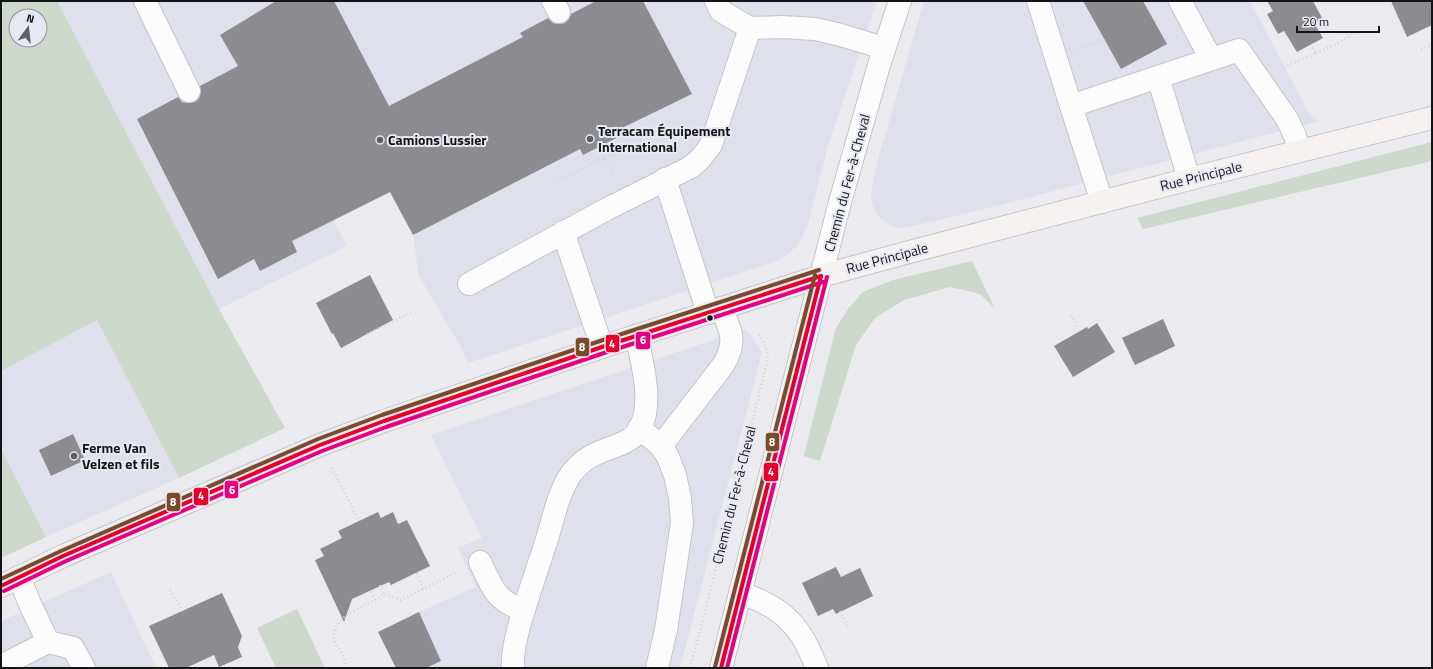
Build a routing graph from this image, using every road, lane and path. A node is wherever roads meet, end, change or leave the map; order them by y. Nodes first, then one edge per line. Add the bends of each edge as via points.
1 (145, 1) edge
2 (900, 1) edge
3 (1038, 1) edge
4 (1180, 1) edge
5 (719, 4) edge
6 (750, 28) junction
7 (1358, 31) dead end
8 (1432, 44) edge
9 (1310, 45) dead end
10 (884, 48) junction
11 (1421, 49) dead end
12 (1316, 53) junction
13 (1211, 59) junction
14 (1284, 67) dead end
15 (1158, 77) junction
16 (189, 91) dead end
17 (1070, 106) junction
18 (1432, 118) edge
19 (667, 128) dead end
20 (599, 147) dead end
21 (1299, 151) junction
22 (604, 158) junction
23 (665, 178) junction
24 (1189, 179) junction
25 (551, 184) dead end
26 (1102, 202) junction
27 (563, 232) junction
28 (821, 276) junction
29 (469, 284) dead end
30 (714, 310) junction
31 (414, 311) dead end
32 (1071, 315) dead end
33 (1078, 326) dead end
34 (756, 330) dead end
35 (367, 334) dead end
36 (636, 336) junction
37 (602, 347) junction
38 (639, 428) junction
39 (661, 446) junction
40 (104, 456) dead end
41 (78, 463) dead end
42 (332, 468) dead end
43 (359, 521) dead end
44 (470, 566) joint
45 (417, 573) dead end
46 (10, 581) edge
47 (380, 586) dead end
48 (423, 589) junction
49 (170, 590) dead end
50 (371, 590) dead end
51 (740, 593) junction
52 (384, 594) junction
53 (375, 600) junction
54 (524, 610) junction
55 (183, 611) dead end
56 (840, 611) dead end
57 (848, 627) dead end
58 (48, 642) junction
59 (1, 666) edge
60 (84, 668) edge
61 (346, 668) edge
62 (514, 668) edge
63 (657, 668) edge
64 (690, 668) edge
65 (722, 668) edge
66 (817, 668) edge

1 - 16 street
2 - 10 street, Chemin du Fer-à-Cheval
3 - 17 street
4 - 13 street
5 - 6 street
6 - 10 street via 816,29
6 - 23 street via 711,145 691,167
7 - 12 path
8 - 11 path
9 - 12 path
10 - 28 street, Chemin du Fer-à-Cheval
12 - 14 path
13 - 15 street
13 - 21 street via 1238,50 1287,119
15 - 17 street
15 - 24 street
17 - 26 street
18 - 21 main road, Rue Principale
19 - 22 path
20 - 22 path
21 - 24 main road, Rue Principale
22 - 25 path
23 - 27 street
23 - 30 street
24 - 26 main road, Rue Principale
26 - 28 main road, Rue Principale
27 - 29 street
27 - 37 street
28 - 30 main road, Rue Principale
28 - 51 street, Chemin du Fer-à-Cheval
30 - 36 main road, Rue Principale
30 - 39 street via 731,331 732,343 729,354
31 - 35 path
32 - 33 path
34 - 64 path, Chemin du Fer-à-Cheval via 767,348 767,361
36 - 37 main road, Rue Principale
36 - 38 street via 646,383 645,409
37 - 46 main road, Rue Principale via 320,445
38 - 39 street
38 - 54 street via 632,438 624,443 586,459 570,476 558,504
39 - 63 street via 675,475 682,522 666,630
40 - 41 path via 80,467
42 - 43 path
44 - 48 path
44 - 54 street via 501,599 511,606
45 - 48 path
46 - 58 street via 30,604
47 - 52 path
48 - 52 path via 401,600
49 - 55 path
50 - 53 path
51 - 65 street, Chemin du Fer-à-Cheval
51 - 66 street via 769,604 795,626 805,640
52 - 53 path
53 - 61 path via 350,613 338,623 334,636
54 - 62 street via 516,641
56 - 57 path
58 - 59 street
58 - 60 street via 73,648

